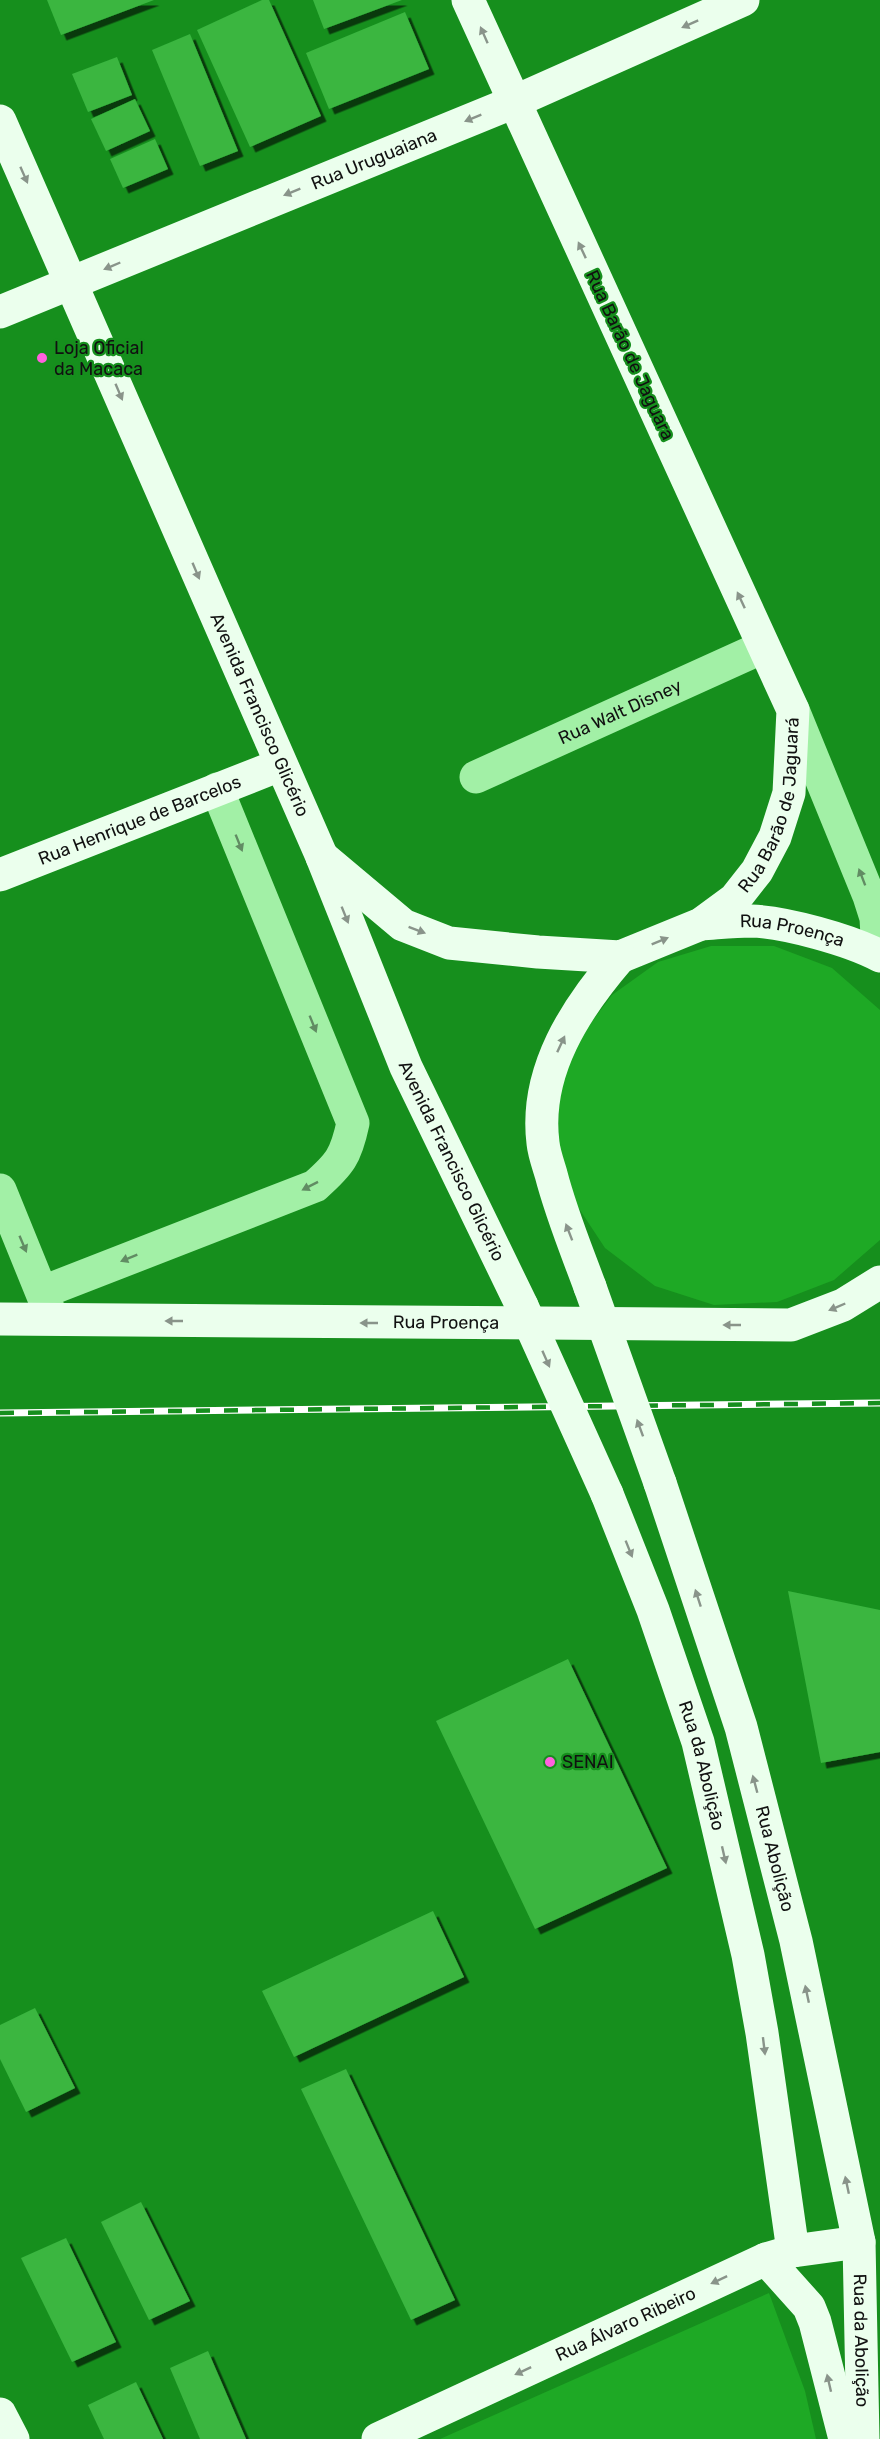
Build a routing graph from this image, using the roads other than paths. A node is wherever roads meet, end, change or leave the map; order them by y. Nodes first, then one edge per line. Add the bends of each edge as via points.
1 (468, 0) edge
2 (743, 0) edge
3 (514, 102) junction
4 (0, 122) edge
5 (72, 283) junction
6 (0, 312) edge
7 (763, 647) junction
8 (793, 710) junction
9 (280, 765) junction
10 (476, 777) dead end
11 (217, 789) junction
12 (322, 857) junction
13 (0, 875) edge
14 (701, 924) junction
15 (879, 955) edge
16 (620, 957) junction
17 (0, 1190) edge
18 (880, 1282) edge
19 (47, 1306) junction
20 (522, 1306) joint
21 (0, 1319) edge
22 (870, 2238) edge
23 (779, 2255) junction
24 (0, 2414) edge
25 (13, 2439) edge
26 (378, 2439) edge
27 (845, 2439) edge
28 (863, 2439) edge

3 -> 1 main road, Rua Barão de Jaguara
2 -> 3 main road, Rua Uruguaiana
3 -> 5 main road, Rua Uruguaiana
7 -> 3 main road, Rua Barão de Jaguara
4 -> 5 main road, Avenida Francisco Glicério
5 - 6 main road, Rua Uruguaiana
5 -> 9 main road, Avenida Francisco Glicério
7 - 8 main road, Rua Barão de Jaguara
7 - 10 street, Rua Walt Disney
8 - 14 main road, Rua Barão de Jaguará via 789,793 775,837 757,871 735,899
15 -> 8 street, Rua Barão de Jaguará via 876,918 869,896
9 - 11 main road, Rua Henrique de Barcelos
9 - 12 main road, Avenida Francisco Glicério
11 - 13 main road, Rua Henrique de Barcelos
11 -> 19 street, Rua Proença via 353,1123 349,1144 338,1166 315,1186
12 -> 16 main road via 403,925 449,943
12 -> 20 main road, Avenida Francisco Glicério via 406,1067
14 - 15 main road, Rua Proença via 752,921 790,926
16 -> 14 main road
22 -> 16 main road, Rua Abolição, bridge via 741,1727 660,1483 559,1206 543,1142 544,1101 556,1054 592,990
17 -> 19 street
18 -> 19 main road, Rua Proença via 843,1305 791,1325
19 - 21 main road, Rua Proença
20 -> 23 main road, Rua da Abolição, bridge via 607,1494 653,1610 698,1742 748,1954 762,2033
22 - 23 main road, Rua Álvaro Ribeiro
22 - 28 main road, Rua da Abolição
23 -> 26 main road, Rua Álvaro Ribeiro
27 -> 23 main road via 815,2322
24 - 25 main road

